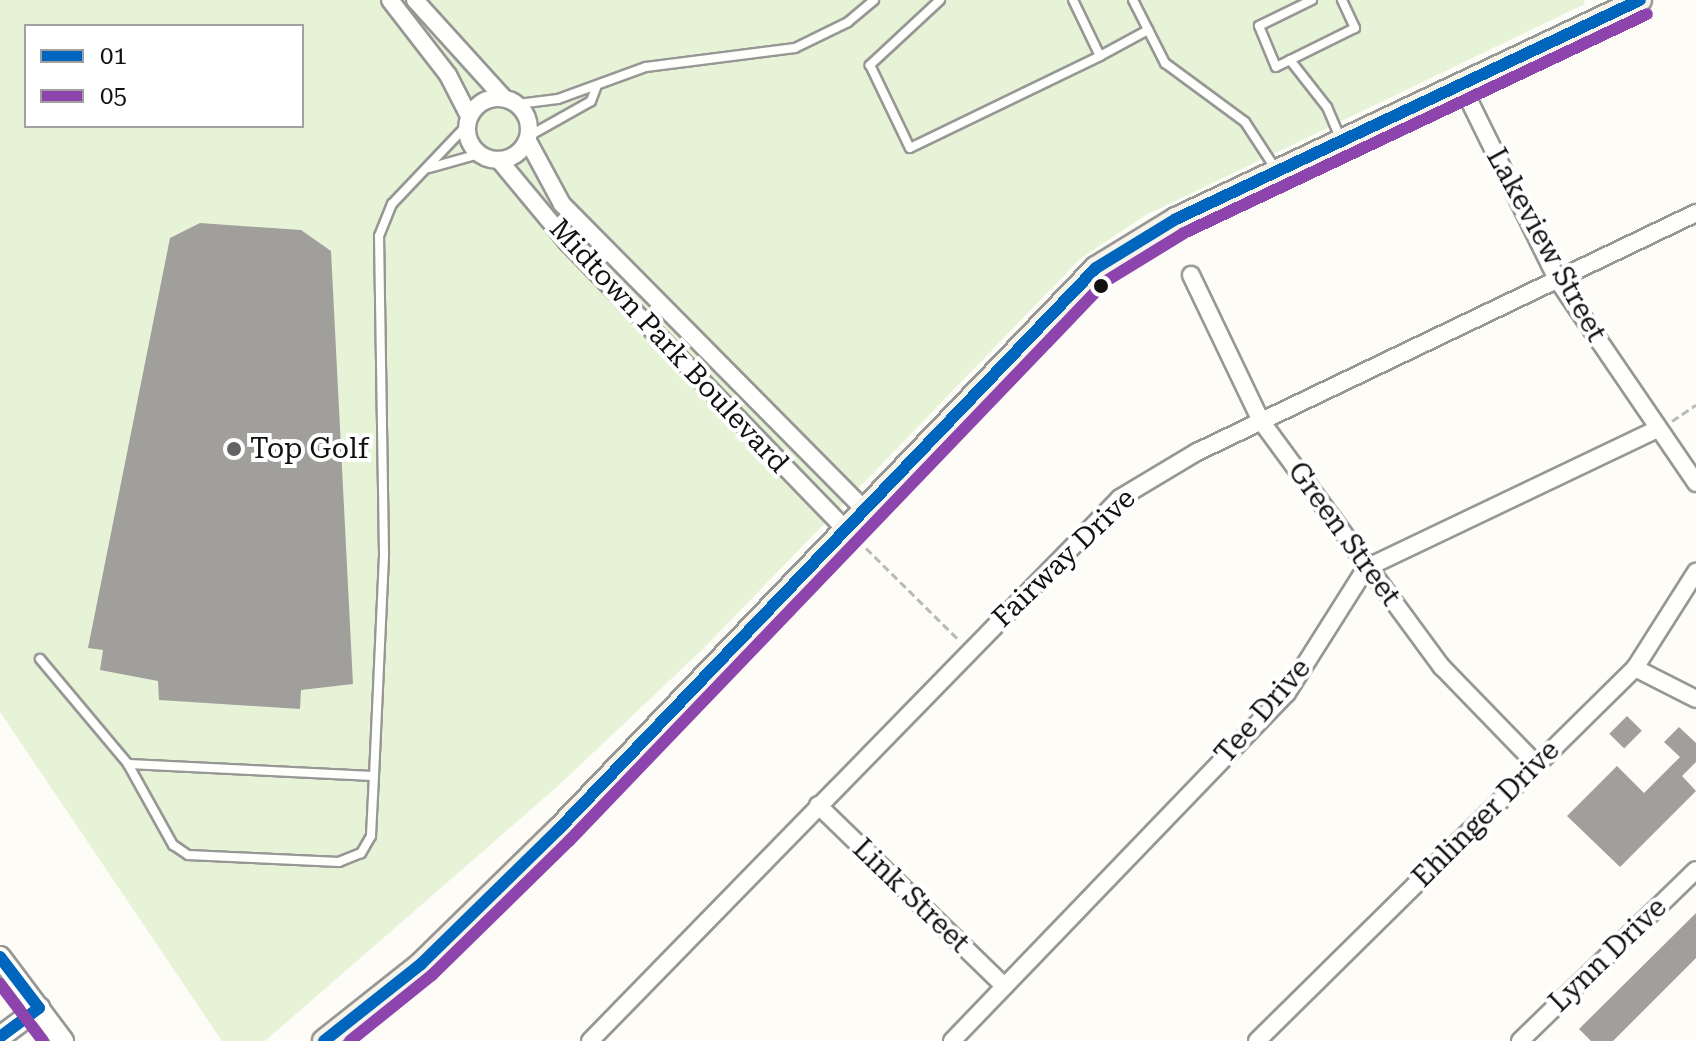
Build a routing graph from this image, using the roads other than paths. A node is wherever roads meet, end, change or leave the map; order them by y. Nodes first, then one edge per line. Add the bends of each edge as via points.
1 (390, 0) edge
2 (415, 0) edge
3 (874, 0) edge
4 (1073, 0) edge
5 (1133, 0) edge
6 (1312, 0) edge
7 (1342, 0) edge
8 (935, 2) edge
9 (1629, 2) edge
10 (1148, 30) junction
11 (1100, 56) junction
12 (1290, 60) junction
13 (1460, 82) junction
14 (596, 88) junction
15 (511, 101) junction
16 (468, 121) junction
17 (528, 138) junction
18 (1342, 141) junction
19 (479, 154) junction
20 (499, 160) junction
21 (429, 169) junction
22 (1278, 171) junction
23 (1696, 213) edge
24 (1191, 275) dead end
25 (1557, 279) junction
26 (1261, 421) junction
27 (1658, 429) junction
28 (1696, 483) edge
29 (863, 508) junction
30 (844, 528) junction
31 (1366, 568) junction
32 (1696, 572) edge
33 (40, 659) dead end
34 (1635, 668) junction
35 (1696, 699) edge
36 (128, 764) junction
37 (1536, 764) junction
38 (374, 776) junction
39 (818, 805) junction
40 (1696, 870) edge
41 (0, 957) edge
42 (1004, 986) junction
43 (39, 1008) junction
44 (0, 1037) edge
45 (1264, 1039) edge
46 (63, 1041) edge
47 (324, 1041) edge
48 (590, 1041) edge
49 (952, 1041) edge
50 (1520, 1041) edge

1 - 16 street
2 - 15 street
3 - 14 lane via 848,22 795,48 646,67
4 - 11 lane
5 - 10 lane
6 - 12 lane via 1259,26 1276,67
7 - 12 lane via 1355,28
8 - 11 lane via 870,65 910,148
9 - 13 main road
10 - 11 lane
10 - 22 lane via 1165,63 1245,122
12 - 18 lane via 1327,107
13 - 18 main road
13 - 25 street, Lakeview Street
14 - 15 lane
14 - 17 lane via 591,101
15 - 16 street via 484,101
15 - 17 street
16 - 19 street
16 - 21 lane
17 - 20 street
17 - 29 street, Midtown Park Boulevard via 562,204
18 - 22 main road
19 - 20 street
19 - 21 lane
20 - 30 street, Midtown Park Boulevard via 567,242
21 - 38 lane via 392,204 379,236 384,553
22 - 29 main road via 1096,268
23 - 25 street, Fairway Drive
24 - 26 street, Green Street
25 - 26 street, Fairway Drive
25 - 27 street, Lakeview Street
26 - 31 street, Green Street
26 - 39 street, Fairway Drive via 1120,498
27 - 28 street, Lakeview Street
27 - 31 street
29 - 30 main road
30 - 47 main road via 482,904
31 - 37 street, Green Street via 1474,707
31 - 42 street, Tee Drive via 1287,693
32 - 34 street, Ehlinger Drive
33 - 36 lane
34 - 35 street
34 - 37 street, Ehlinger Drive
36 - 38 lane
36 - 38 lane via 173,845 188,855 339,862 361,853 371,836
37 - 45 street, Ehlinger Drive
39 - 42 street, Link Street
39 - 48 street, Fairway Drive
40 - 50 street, Lynn Drive
41 - 43 street
42 - 49 street, Tee Drive
43 - 44 street
43 - 46 street

